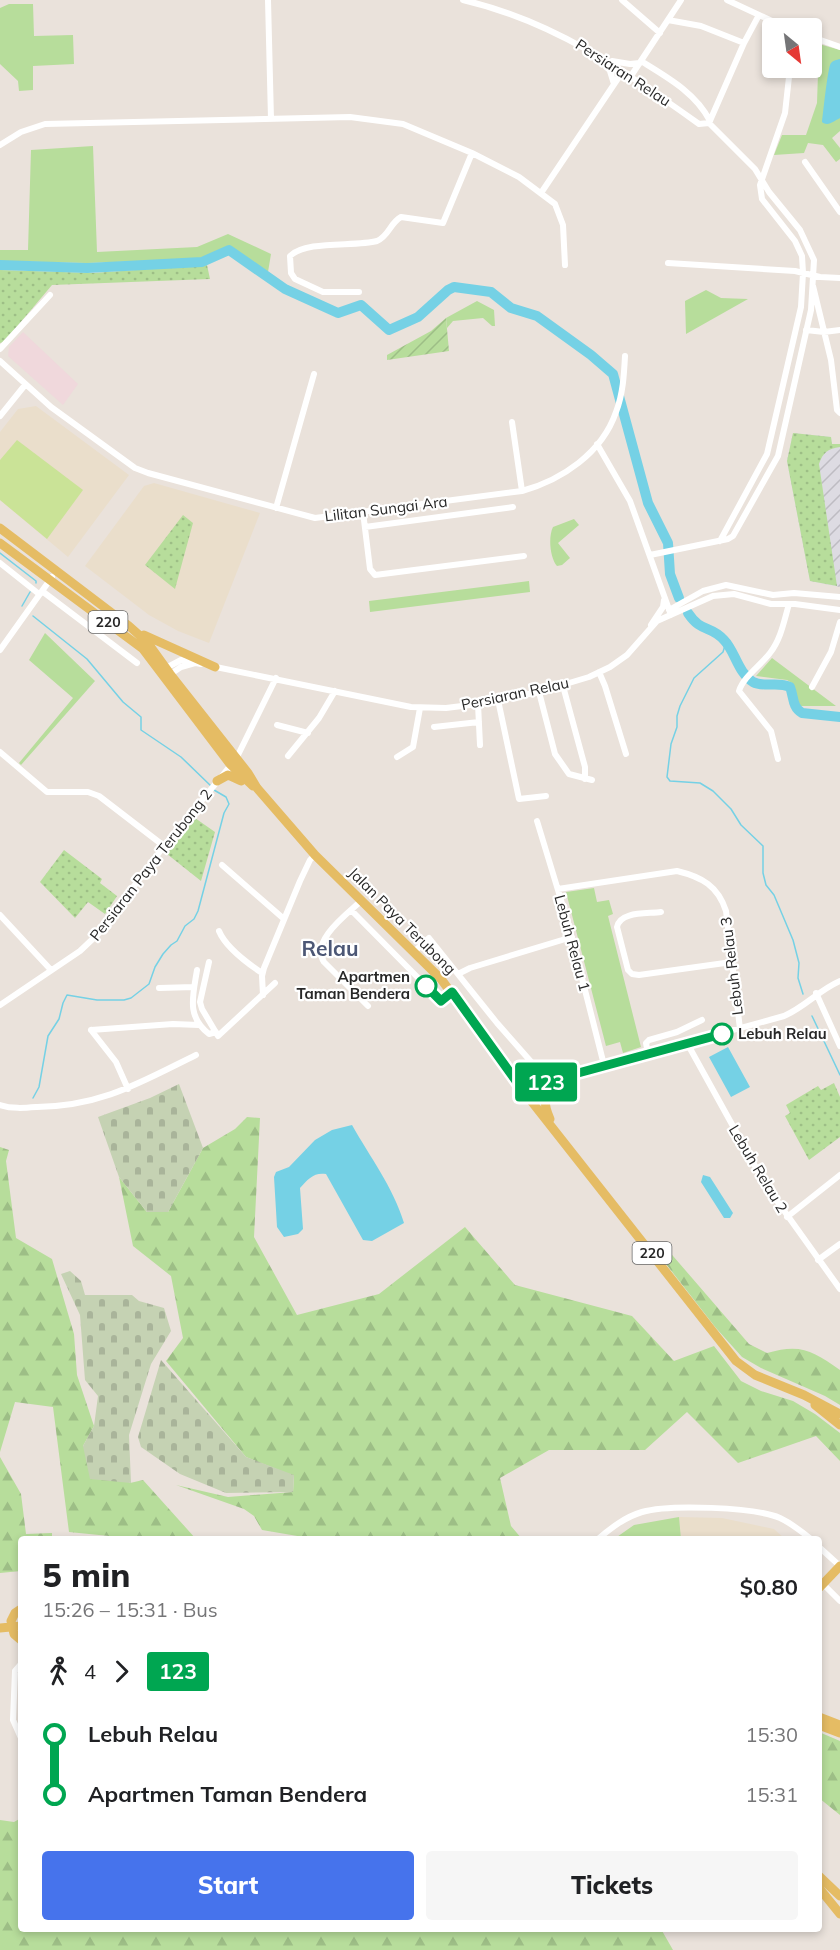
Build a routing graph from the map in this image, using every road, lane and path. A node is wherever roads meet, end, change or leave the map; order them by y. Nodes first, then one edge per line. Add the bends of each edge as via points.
1 (463, 0) edge
2 (681, 0) edge
3 (728, 0) edge
4 (269, 1) edge
5 (626, 1) edge
6 (492, 3) edge
7 (759, 15) junction
8 (765, 18) edge
9 (668, 20) junction
10 (660, 33) junction
11 (822, 41) edge
12 (744, 43) junction
13 (840, 47) edge
14 (602, 58) junction
15 (641, 62) junction
16 (623, 71) junction
17 (631, 76) junction
18 (789, 78) edge
19 (614, 85) junction
20 (271, 119) junction
21 (710, 122) junction
22 (0, 146) edge
23 (472, 153) junction
24 (805, 162) dead end
25 (761, 179) junction
26 (541, 193) junction
27 (840, 212) edge
28 (668, 263) dead end
29 (565, 265) dead end
30 (803, 273) junction
31 (813, 276) junction
32 (840, 278) edge
33 (813, 284) junction
34 (359, 292) dead end
35 (51, 295) dead end
36 (806, 330) junction
37 (840, 330) edge
38 (824, 332) junction
39 (0, 349) edge
40 (625, 356) dead end
41 (0, 361) edge
42 (314, 374) dead end
43 (836, 379) edge
44 (25, 385) junction
45 (840, 413) edge
46 (0, 416) edge
47 (512, 422) dead end
48 (597, 444) junction
49 (522, 491) junction
50 (513, 507) dead end
51 (276, 508) junction
52 (363, 512) junction
53 (365, 527) junction
54 (0, 528) edge
55 (720, 541) junction
56 (0, 543) edge
57 (650, 555) junction
58 (524, 556) dead end
59 (0, 563) edge
60 (56, 571) junction
61 (50, 580) junction
62 (41, 593) junction
63 (665, 597) junction
64 (840, 597) edge
65 (789, 604) junction
66 (840, 610) edge
67 (670, 613) junction
68 (840, 622) edge
69 (129, 626) junction
70 (649, 628) junction
71 (0, 650) edge
72 (137, 663) dead end
73 (215, 667) junction
74 (599, 672) junction
75 (164, 673) junction
76 (276, 678) junction
77 (563, 686) junction
78 (812, 687) dead end
79 (335, 691) junction
80 (539, 692) junction
81 (498, 700) junction
82 (478, 704) junction
83 (420, 708) junction
84 (479, 722) junction
85 (277, 725) dead end
86 (434, 727) dead end
87 (308, 733) junction
88 (480, 745) dead end
89 (0, 752) edge
90 (627, 754) dead end
91 (288, 756) dead end
92 (397, 757) dead end
93 (778, 759) dead end
94 (233, 762) junction
95 (216, 782) junction
96 (253, 786) junction
97 (546, 796) dead end
98 (537, 821) dead end
99 (164, 846) junction
100 (315, 855) junction
101 (222, 865) dead end
102 (558, 889) junction
103 (361, 901) junction
104 (351, 910) junction
105 (661, 912) dead end
106 (0, 915) edge
107 (284, 919) junction
108 (219, 931) dead end
109 (572, 937) junction
110 (414, 951) junction
111 (209, 962) dead end
112 (732, 962) junction
113 (51, 970) junction
114 (197, 970) dead end
115 (262, 973) junction
116 (458, 974) junction
117 (840, 981) edge
118 (275, 983) dead end
119 (194, 987) junction
120 (159, 988) dead end
121 (452, 992) junction
122 (816, 993) junction
123 (263, 995) junction
124 (0, 1005) edge
125 (368, 1006) dead end
126 (702, 1020) dead end
127 (199, 1025) junction
128 (740, 1029) junction
129 (217, 1034) junction
130 (687, 1043) junction
131 (840, 1046) edge
132 (648, 1054) junction
133 (196, 1055) dead end
134 (604, 1065) junction
135 (552, 1080) junction
136 (128, 1089) junction
137 (524, 1092) junction
138 (0, 1105) edge
139 (558, 1134) junction
140 (840, 1175) edge
141 (787, 1216) junction
142 (840, 1244) edge
143 (818, 1260) junction
144 (840, 1289) edge
145 (804, 1395) junction
146 (840, 1414) edge
147 (840, 1425) edge
148 (602, 1536) edge
149 (807, 1536) edge
150 (822, 1550) edge
151 (840, 1566) edge
152 (822, 1585) edge
153 (822, 1587) edge
154 (840, 1601) edge
155 (18, 1611) edge
156 (18, 1621) edge
157 (0, 1623) edge
158 (18, 1626) edge
159 (0, 1628) edge
160 (18, 1637) edge
161 (18, 1668) edge
162 (18, 1703) edge
163 (822, 1718) edge
164 (840, 1725) edge
165 (822, 1726) edge
166 (18, 1731) edge
167 (840, 1733) edge
168 (822, 1879) edge
169 (822, 1892) edge
170 (840, 1896) edge
171 (840, 1914) edge

1 - 6 street, Persiaran Relau
2 - 9 street
3 - 7 street
4 - 20 street
5 - 10 street
6 - 14 street, Persiaran Relau
7 - 8 street
7 - 12 street
9 - 10 street
9 - 12 street via 701,26
10 - 15 street
11 - 13 street
12 - 21 street
14 - 15 street via 630,64
14 - 16 street, Persiaran Relau
14 - 19 street
15 - 17 street
15 - 21 street via 693,97
16 - 17 street, Persiaran Relau
16 - 19 street
17 - 21 street, Persiaran Relau via 699,124
18 - 25 street via 785,113
19 - 26 street
20 - 22 street via 45,124 21,132
20 - 23 street via 350,117 397,122
21 - 25 street, Persiaran Relau
23 - 26 street
23 - 34 street via 443,223 401,217 377,241 322,246 299,250 290,256 295,279 323,292
24 - 27 street
25 - 30 street, Persiaran Relau via 762,199 798,245
25 - 31 street, Persiaran Relau via 804,235 813,256
26 - 29 street via 555,204 562,219
28 - 30 street
30 - 31 street
30 - 55 street, Persiaran Relau via 801,307 767,454
31 - 32 street
31 - 33 street, Persiaran Relau
33 - 36 street, Persiaran Relau
33 - 38 street
35 - 39 street
36 - 38 street
36 - 55 street, Persiaran Relau via 778,456 735,535
37 - 38 street
38 - 43 street
40 - 48 street, Lilitan Sungai Ara via 616,412
41 - 44 street, Lilitan Sungai Ara
42 - 51 street
43 - 45 street
44 - 46 street
44 - 51 street, Lilitan Sungai Ara via 135,468
47 - 49 street
48 - 49 street, Lilitan Sungai Ara via 564,474
48 - 57 street via 628,497
49 - 52 street, Lilitan Sungai Ara
50 - 53 street, Lilitan Sungai Ara
51 - 52 street, Lilitan Sungai Ara via 315,518
52 - 53 street
53 - 58 street via 370,569 375,575
54 - 60 main road, Jalan Paya Terubong / 220
55 - 57 street, Persiaran Relau
56 - 61 main road, Jalan Paya Terubong / 220
57 - 63 street
59 - 62 street
60 - 61 street
60 - 69 main road, Jalan Paya Terubong / 220
61 - 62 street
61 - 75 main road, Jalan Paya Terubong / 220 via 137,644
62 - 71 street
62 - 72 street
63 - 67 street
63 - 70 street
64 - 67 street via 771,595 726,585 703,591
65 - 66 street
65 - 67 street via 771,604 730,593
65 - 93 street via 776,645 740,687 771,731
67 - 70 street, Persiaran Relau
68 - 78 street via 831,652
69 - 73 main road
69 - 75 main road, Jalan Paya Terubong / 220 via 147,642
70 - 74 street, Persiaran Relau via 627,655
73 - 75 street, Persiaran Relau via 179,660
73 - 76 street, Persiaran Relau
74 - 77 street, Persiaran Relau
74 - 90 street
75 - 94 main road, Jalan Paya Terubong / 220
76 - 79 street, Persiaran Relau
76 - 94 street, Persiaran Paya Terubong 2
77 - 80 street, Persiaran Relau
77 - 80 street via 588,780 566,772 555,754
79 - 83 street, Persiaran Relau
79 - 87 street
80 - 81 street, Persiaran Relau
81 - 82 street, Persiaran Relau
81 - 97 street via 519,799
82 - 83 street, Persiaran Relau
82 - 84 street
83 - 92 street via 413,747
84 - 86 street
84 - 88 street
85 - 87 street
87 - 91 street
89 - 99 street via 47,792 88,792 99,796
94 - 95 street, Persiaran Paya Terubong 2
94 - 96 main road, Jalan Paya Terubong / 220
95 - 96 main road via 228,775
95 - 99 street, Persiaran Paya Terubong 2
96 - 100 main road, Jalan Paya Terubong / 220
98 - 102 street, Lebuh Relau 1
99 - 113 street, Persiaran Paya Terubong 2 via 99,933
100 - 103 main road, Jalan Paya Terubong / 220
100 - 107 street
101 - 107 street
102 - 109 street, Lebuh Relau 1
102 - 112 street, Lebuh Relau 3 via 677,871 696,875 711,886 724,906
103 - 104 street
103 - 110 main road, Jalan Paya Terubong / 220
104 - 121 street, Jalan Paya Terubong via 441,1001
104 - 125 street via 324,940 320,953 324,962
105 - 112 street via 624,916 618,922 632,974
106 - 113 street
107 - 115 street
108 - 115 street
109 - 116 street
109 - 134 street, Lebuh Relau 1
110 - 116 street via 429,938
110 - 121 main road, Jalan Paya Terubong / 220
111 - 129 street via 200,1002
112 - 128 street, Lebuh Relau 3
113 - 124 street, Persiaran Paya Terubong 2
114 - 119 street
115 - 123 street
116 - 135 street via 496,1023
117 - 122 street
118 - 123 street
119 - 120 street
119 - 127 street via 192,1007
121 - 137 main road, Jalan Paya Terubong / 220
122 - 128 street via 796,1011
122 - 131 street
123 - 129 street
126 - 132 street via 649,1040 645,1045
127 - 129 street via 210,1034
127 - 136 street via 91,1030 116,1062
128 - 130 street
130 - 132 street
130 - 141 street, Lebuh Relau 2 via 765,1184
132 - 134 street
133 - 136 street
134 - 135 street
135 - 137 street
135 - 139 main road via 544,1103
136 - 138 street via 76,1105
137 - 139 main road, Jalan Paya Terubong / 220
139 - 145 main road, Jalan Paya Terubong / 220 via 736,1361 755,1376
140 - 141 street
141 - 143 street, Lebuh Relau 2
142 - 143 street
143 - 144 street, Lebuh Relau 2
145 - 146 main road, Jalan Paya Terubong / 220
145 - 147 main road, Jalan Paya Terubong / 220
148 - 149 street via 635,1515 678,1508 768,1515 788,1522
150 - 151 street
151 - 152 main road
153 - 154 street
155 - 160 main road via 11,1621
156 - 157 main road
158 - 159 main road
161 - 162 street
162 - 166 street via 13,1720
163 - 164 main road
165 - 167 main road
168 - 170 main road
169 - 171 main road

